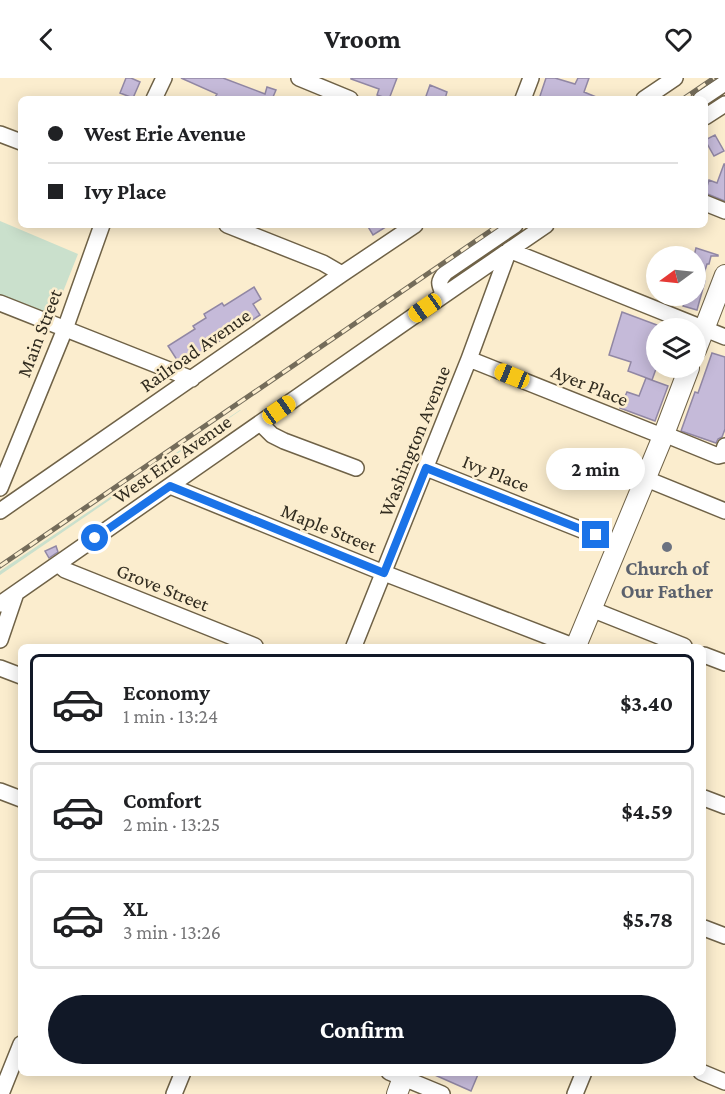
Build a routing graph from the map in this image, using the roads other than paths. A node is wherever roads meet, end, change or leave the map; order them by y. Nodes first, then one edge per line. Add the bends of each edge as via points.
1 (164, 78) edge
2 (299, 78) edge
3 (531, 78) edge
4 (675, 78) edge
5 (725, 83) edge
6 (155, 96) edge
7 (343, 96) edge
8 (524, 96) edge
9 (648, 96) edge
10 (706, 96) edge
11 (725, 104) edge
12 (708, 115) edge
13 (0, 134) edge
14 (18, 141) edge
15 (708, 204) edge
16 (725, 211) edge
17 (101, 228) edge
18 (235, 228) edge
19 (411, 228) edge
20 (511, 228) edge
21 (542, 228) edge
22 (509, 250) junction
23 (342, 274) junction
24 (725, 275) edge
25 (444, 295) junction
26 (0, 303) edge
27 (677, 318) edge
28 (706, 324) edge
29 (64, 328) junction
30 (706, 330) edge
31 (725, 337) edge
32 (469, 359) junction
33 (685, 378) edge
34 (192, 379) junction
35 (260, 423) junction
36 (663, 435) junction
37 (725, 446) edge
38 (356, 468) dead end
39 (426, 468) junction
40 (645, 478) junction
41 (1, 481) edge
42 (170, 486) junction
43 (31, 489) junction
44 (0, 511) edge
45 (725, 511) edge
46 (617, 544) junction
47 (58, 564) junction
48 (384, 573) junction
49 (16, 593) junction
50 (0, 604) edge
51 (591, 609) junction
52 (0, 640) edge
53 (250, 644) edge
54 (355, 644) edge
55 (569, 644) edge
56 (575, 644) edge
57 (679, 644) edge
58 (706, 656) edge
59 (725, 663) edge
60 (0, 668) edge
61 (18, 675) edge
62 (0, 791) edge
63 (18, 799) edge
64 (706, 799) edge
65 (725, 806) edge
66 (706, 929) edge
67 (725, 936) edge
68 (18, 1052) edge
69 (706, 1074) edge
70 (181, 1076) edge
71 (582, 1076) edge
72 (398, 1079) edge
73 (725, 1082) edge
74 (1, 1094) edge
75 (174, 1094) edge
76 (442, 1094) edge
77 (575, 1094) edge

1 - 6 street
2 - 7 street
3 - 8 street
4 - 9 street
5 - 10 street
11 - 12 street
13 - 14 street
15 - 16 street
17 - 29 street, Main Street
18 - 23 street
19 - 23 street, Railroad Avenue
20 - 25 street via 446,272 439,285
21 - 22 street, West Erie Avenue
22 - 25 street, West Erie Avenue
22 - 27 street
22 - 32 street, Washington Avenue
23 - 34 street, Railroad Avenue
24 - 28 main road
25 - 35 street, West Erie Avenue
26 - 29 street
29 - 34 street
29 - 41 street, Main Street
30 - 31 street
32 - 36 street, Ayer Place
32 - 39 street, Washington Avenue
33 - 36 main road
34 - 43 street, Railroad Avenue
35 - 38 street via 284,441
35 - 42 street, West Erie Avenue
36 - 37 street, Ayer Place via 718,456
36 - 40 main road
39 - 46 street, Ivy Place
39 - 48 street, Washington Avenue
40 - 45 street
40 - 46 main road
41 - 43 street
42 - 47 street, West Erie Avenue
42 - 48 street, Maple Street
43 - 44 street, Railroad Avenue
46 - 51 main road
47 - 49 street, West Erie Avenue
47 - 53 street, Grove Street
48 - 54 street, Washington Avenue
48 - 55 street, Maple Street
49 - 50 street, West Erie Avenue
49 - 52 street
51 - 56 main road
51 - 57 street
58 - 59 street
60 - 61 street
62 - 63 street
64 - 65 street
66 - 67 street
68 - 74 street
69 - 73 street
70 - 75 street
71 - 77 street
72 - 76 street

